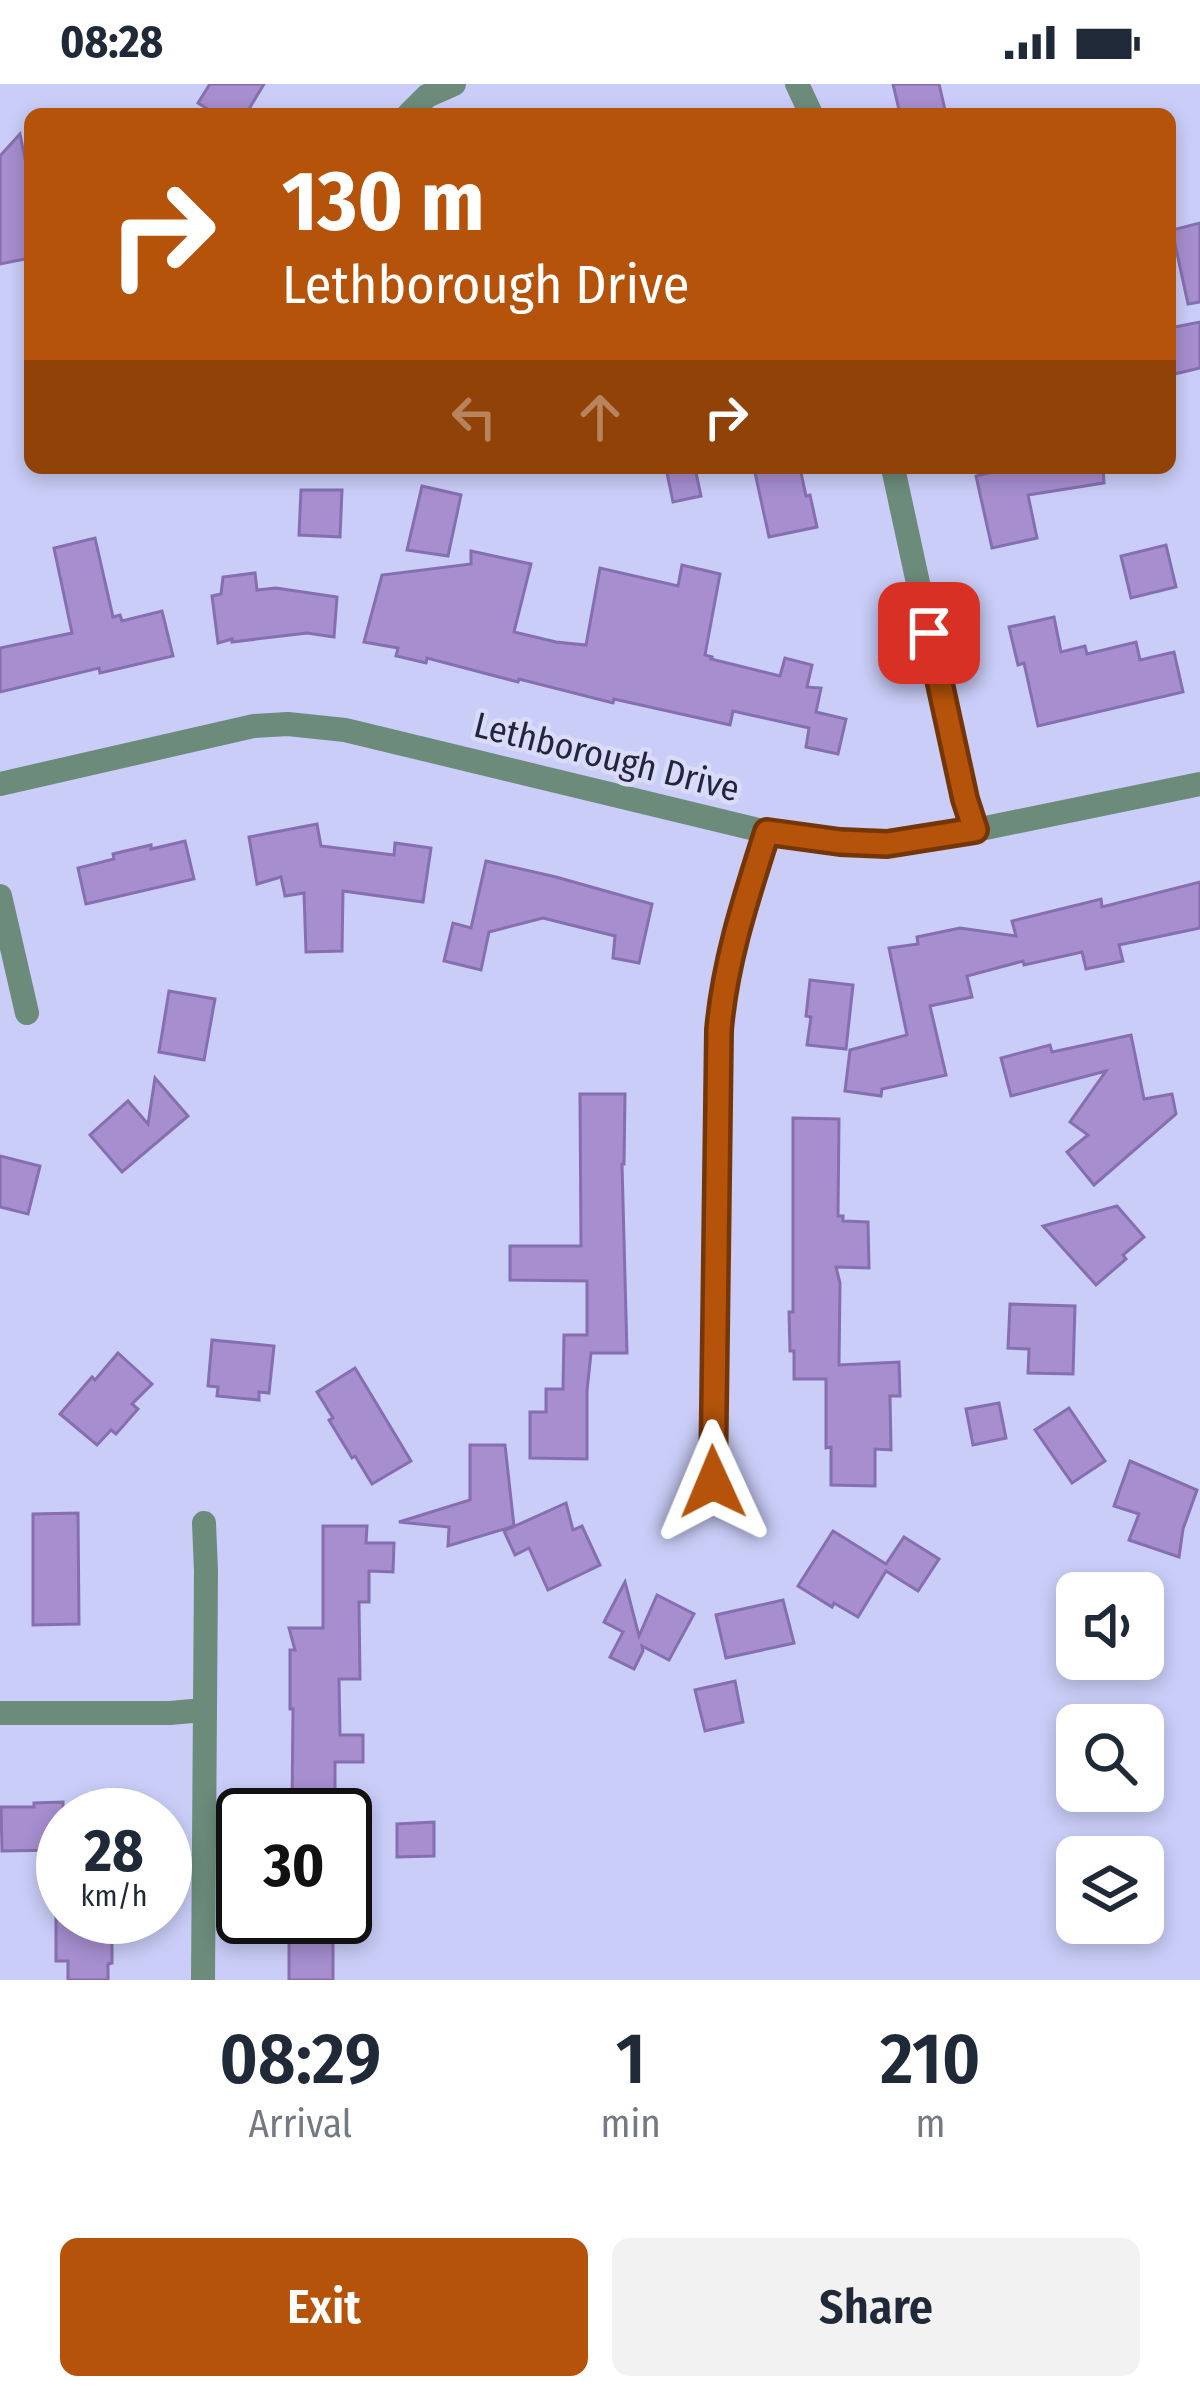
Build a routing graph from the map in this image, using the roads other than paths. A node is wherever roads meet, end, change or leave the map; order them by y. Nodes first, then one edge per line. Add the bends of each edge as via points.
1 (454, 84) edge
2 (415, 108) edge
3 (893, 474) edge
4 (0, 784) edge
5 (1200, 784) edge
6 (975, 830) junction
7 (767, 832) junction
8 (0, 896) edge
9 (27, 1013) dead end
10 (713, 1482) dead end
11 (204, 1523) dead end
12 (204, 1711) junction
13 (0, 1713) edge
14 (203, 1980) edge

1 - 2 street
3 - 6 street
4 - 7 street, Lethborough Drive via 288,724 345,730
5 - 6 street, Lethborough Drive
6 - 7 street, Lethborough Drive via 887,844
7 - 10 street via 724,980 719,1030
8 - 9 street
11 - 12 street
12 - 13 street
12 - 14 street

